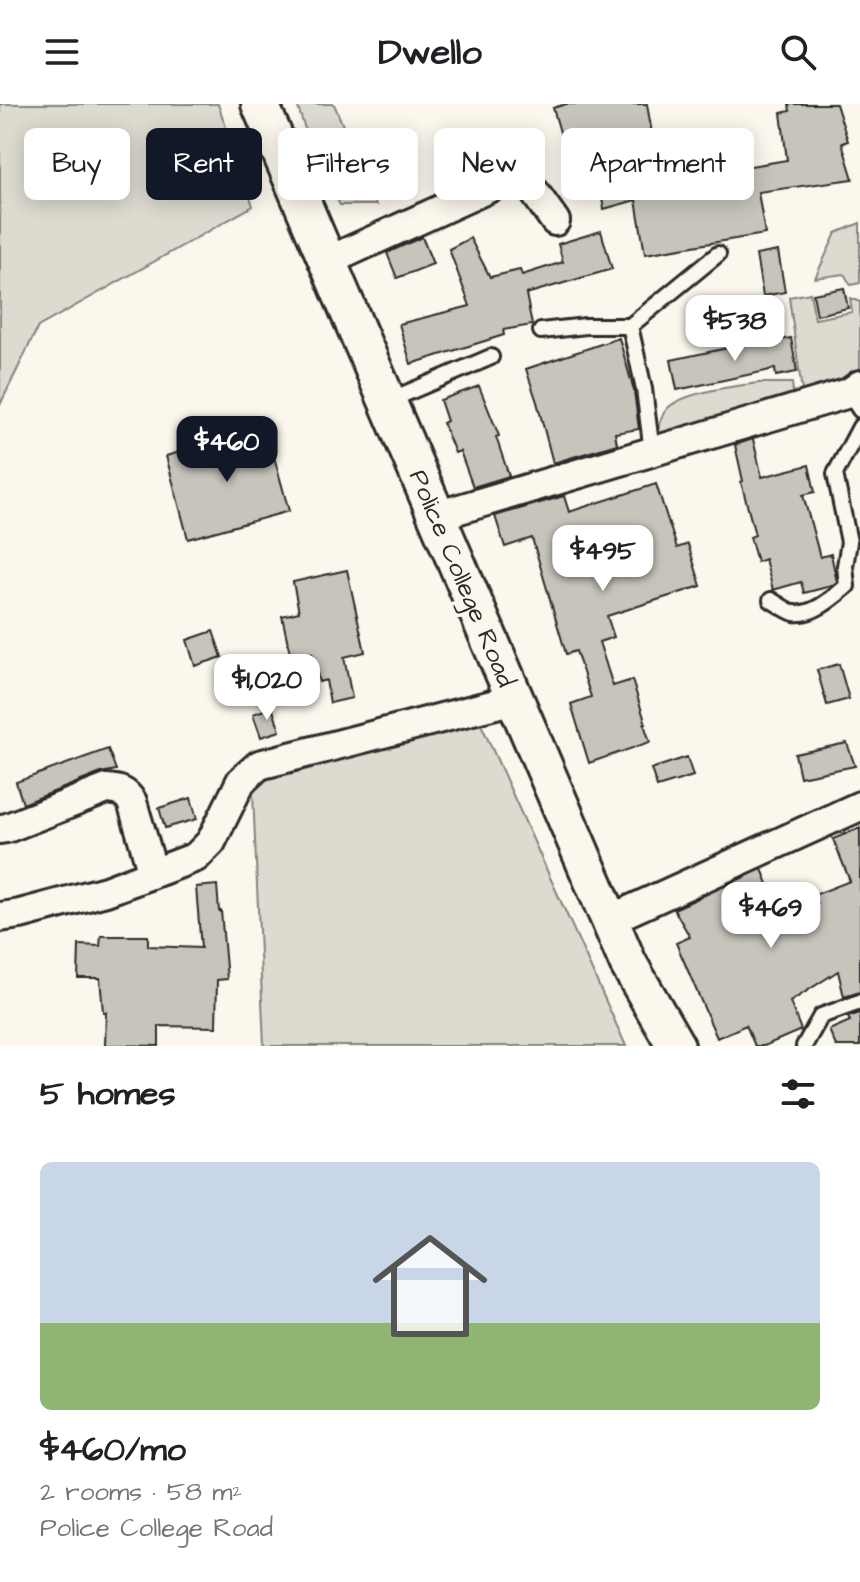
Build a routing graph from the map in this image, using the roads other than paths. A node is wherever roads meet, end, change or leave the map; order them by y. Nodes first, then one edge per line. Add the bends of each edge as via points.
1 (260, 104) edge
2 (555, 221) dead end
3 (718, 254) dead end
4 (328, 261) junction
5 (630, 326) junction
6 (541, 331) dead end
7 (491, 357) dead end
8 (856, 396) edge
9 (387, 401) junction
10 (860, 427) edge
11 (652, 452) junction
12 (436, 516) junction
13 (771, 600) dead end
14 (515, 699) junction
15 (860, 806) edge
16 (0, 829) edge
17 (153, 873) junction
18 (0, 917) edge
19 (609, 920) junction
20 (860, 1002) edge
21 (672, 1044) edge
22 (804, 1046) edge

1 - 4 street, Police College Road
2 - 4 street via 526,180 515,176
3 - 5 lane
4 - 9 street, Police College Road
5 - 6 lane
5 - 11 lane
7 - 9 lane
8 - 11 street
9 - 12 street, Police College Road
10 - 13 lane via 835,474 849,542 847,586 811,611 795,613
11 - 12 street
12 - 14 street, Police College Road
14 - 17 street via 259,765 241,781 211,842 196,857
14 - 19 street, Police College Road
15 - 19 street
16 - 17 street via 107,789 118,790 132,802
17 - 18 street via 106,891
19 - 21 street, Police College Road
20 - 22 lane via 821,1016

